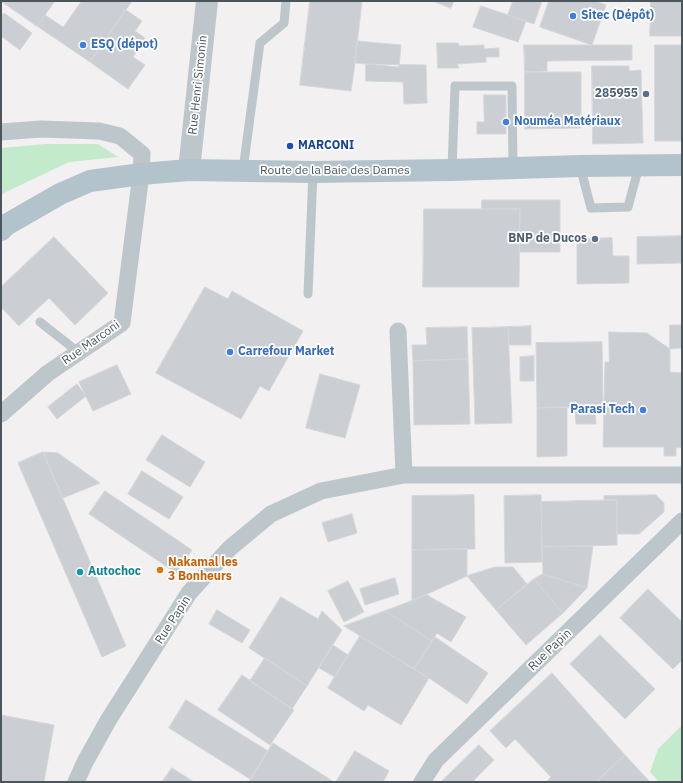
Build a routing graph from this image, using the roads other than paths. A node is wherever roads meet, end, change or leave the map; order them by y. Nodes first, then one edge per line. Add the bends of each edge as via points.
1 (207, 1) edge
2 (286, 1) edge
3 (1, 132) edge
4 (682, 165) edge
5 (580, 166) junction
6 (639, 166) junction
7 (513, 168) junction
8 (189, 170) junction
9 (243, 170) junction
10 (452, 170) junction
11 (313, 172) junction
12 (141, 174) junction
13 (1, 230) edge
14 (308, 294) dead end
15 (40, 322) dead end
16 (398, 331) dead end
17 (78, 352) junction
18 (1, 414) edge
19 (682, 475) edge
20 (404, 476) junction
21 (682, 521) edge
22 (76, 782) edge
23 (422, 782) edge

1 - 8 street, Rue Henri Simonin
2 - 9 lane via 284,23 260,43
3 - 12 street, Rue Marconi via 41,129 98,131 120,136 142,154
4 - 6 main road, Route de la Baie des Dames
5 - 6 main road, Route de la Baie des Dames
5 - 6 lane via 591,208 628,207
5 - 7 main road, Route de la Baie des Dames
7 - 10 main road, Route de la Baie des Dames
7 - 10 lane via 512,86 455,86
8 - 9 main road, Route de la Baie des Dames
8 - 12 main road, Route de la Baie des Dames
9 - 11 main road, Route de la Baie des Dames
10 - 11 main road, Route de la Baie des Dames
11 - 14 lane
12 - 13 main road, Route de la Baie des Dames via 90,181 60,194
12 - 17 street, Rue Marconi via 122,323
15 - 17 lane
16 - 20 street
17 - 18 street, Rue Marconi via 48,373
19 - 20 street, Rue Papin
20 - 22 street, Rue Papin via 321,491 271,514 230,548 185,599 109,719
21 - 23 street, Rue Papin via 436,760

